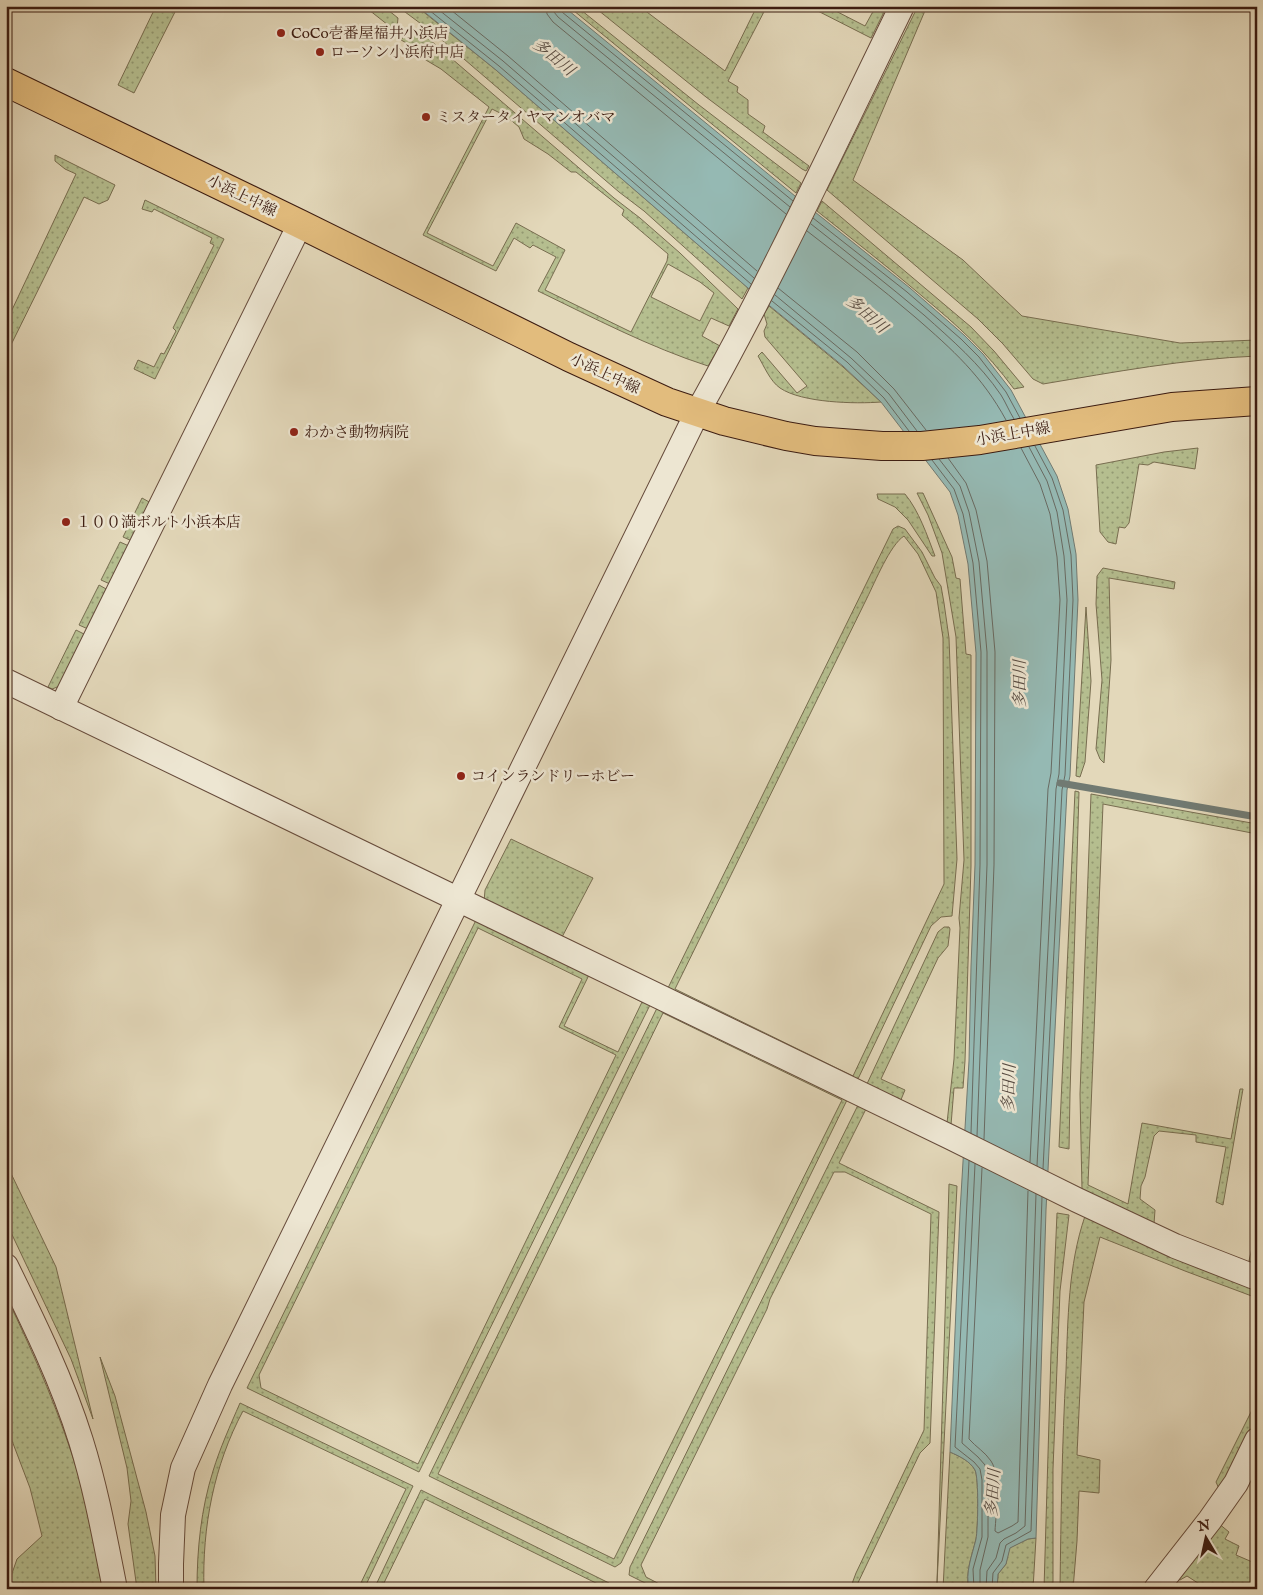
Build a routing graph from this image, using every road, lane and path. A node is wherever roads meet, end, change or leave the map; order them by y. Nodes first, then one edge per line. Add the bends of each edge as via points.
1 (902, 6) edge
2 (6, 82) edge
3 (300, 224) junction
4 (1257, 401) edge
5 (697, 413) junction
6 (6, 680) edge
7 (62, 708) junction
8 (458, 899) junction
9 (6, 1266) edge
10 (1257, 1278) edge
11 (1257, 1440) edge
12 (115, 1589) edge
13 (171, 1589) edge
14 (1156, 1589) edge

1 - 5 street
2 - 3 main road, 小浜上中線
3 - 5 main road, 小浜上中線 via 569,357
3 - 7 street
4 - 5 main road, 小浜上中線 via 1172,407 945,445 892,447 786,436
5 - 8 street
6 - 7 street
7 - 8 street
8 - 10 street via 1175,1246
8 - 13 street via 220,1385 183,1468 173,1514
9 - 12 street via 81,1439
11 - 14 street via 1236,1483

